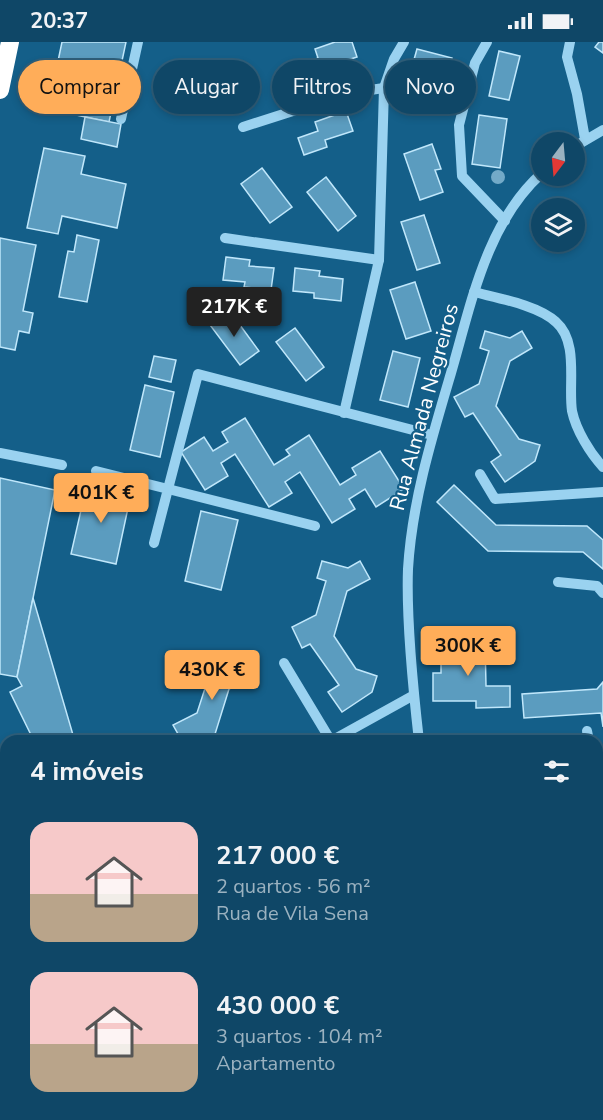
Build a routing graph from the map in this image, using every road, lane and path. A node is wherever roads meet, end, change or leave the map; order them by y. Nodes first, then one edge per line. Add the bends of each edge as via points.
1 (10, 42) edge
2 (138, 42) edge
3 (404, 42) edge
4 (487, 42) edge
5 (570, 42) edge
6 (384, 88) junction
7 (0, 90) edge
8 (121, 119) dead end
9 (243, 127) dead end
10 (603, 130) edge
11 (584, 132) edge
12 (585, 139) edge
13 (531, 185) edge
14 (505, 221) junction
15 (225, 238) dead end
16 (379, 260) junction
17 (474, 292) junction
18 (344, 413) junction
19 (432, 435) junction
20 (0, 453) edge
21 (62, 465) dead end
22 (603, 467) edge
23 (96, 471) dead end
24 (480, 474) dead end
25 (168, 489) junction
26 (603, 492) edge
27 (315, 526) dead end
28 (154, 543) dead end
29 (558, 582) dead end
30 (603, 593) edge
31 (284, 663) dead end
32 (414, 695) junction
33 (327, 735) edge
34 (342, 735) edge
35 (418, 735) edge

1 - 7 highway
2 - 8 street
3 - 6 street
4 - 14 street via 475,63 459,125 462,176
5 - 11 street via 567,57
6 - 9 street via 349,93
6 - 16 street
10 - 12 street
13 - 14 street, Rua Almada Negreiros
14 - 17 street, Rua Almada Negreiros
15 - 16 street
16 - 18 street
17 - 19 street, Rua Almada Negreiros
17 - 22 street via 520,304 556,321 566,336 573,414 592,455
18 - 19 street
18 - 25 street via 198,374
19 - 32 street, Rua Almada Negreiros via 411,531 408,571
20 - 21 street
23 - 25 street
24 - 26 street via 495,499
25 - 27 street
25 - 28 street
29 - 30 street via 597,586
31 - 33 street
32 - 34 street
32 - 35 street, Rua Almada Negreiros

